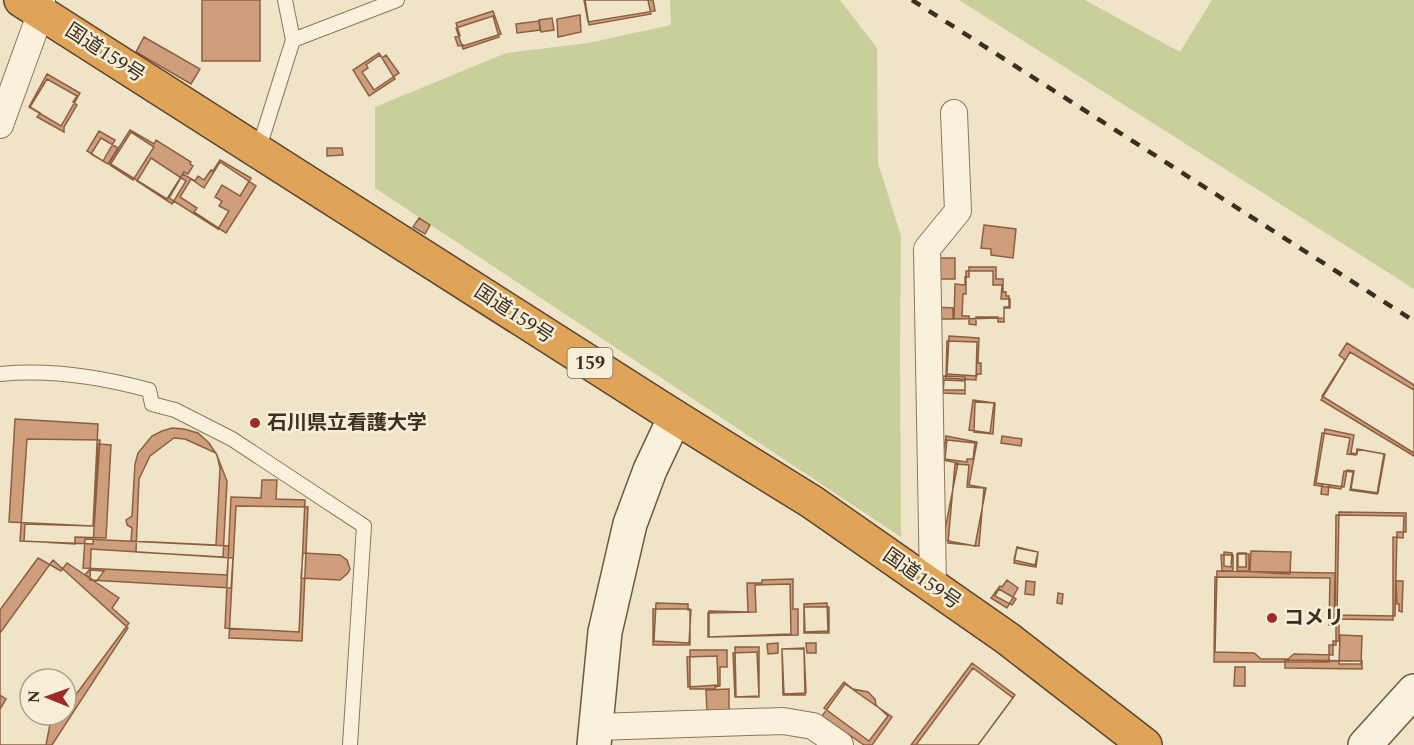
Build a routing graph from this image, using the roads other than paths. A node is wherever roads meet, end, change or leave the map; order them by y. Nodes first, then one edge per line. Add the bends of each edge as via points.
1 (285, 0) edge
2 (397, 0) edge
3 (35, 4) edge
4 (293, 40) junction
5 (954, 113) dead end
6 (0, 125) edge
7 (258, 151) junction
8 (0, 374) edge
9 (675, 417) junction
10 (933, 586) junction
11 (1414, 691) edge
12 (782, 733) edge
13 (595, 736) edge
14 (350, 745) edge
15 (840, 745) edge
16 (1145, 745) edge
17 (1365, 745) edge

1 - 4 lane
2 - 4 lane
3 - 6 street
3 - 7 highway, 国道159号 / 159
4 - 7 lane
5 - 10 street via 958,211 927,249
7 - 9 highway, 国道159号 / 159
8 - 14 lane via 29,371 117,381 149,390 152,404 176,410 232,440 364,526
9 - 10 highway, 国道159号 / 159 via 812,502
9 - 13 street via 630,524 605,632
10 - 16 highway, 国道159号 / 159
11 - 17 street
12 - 13 street
12 - 15 street via 813,726

